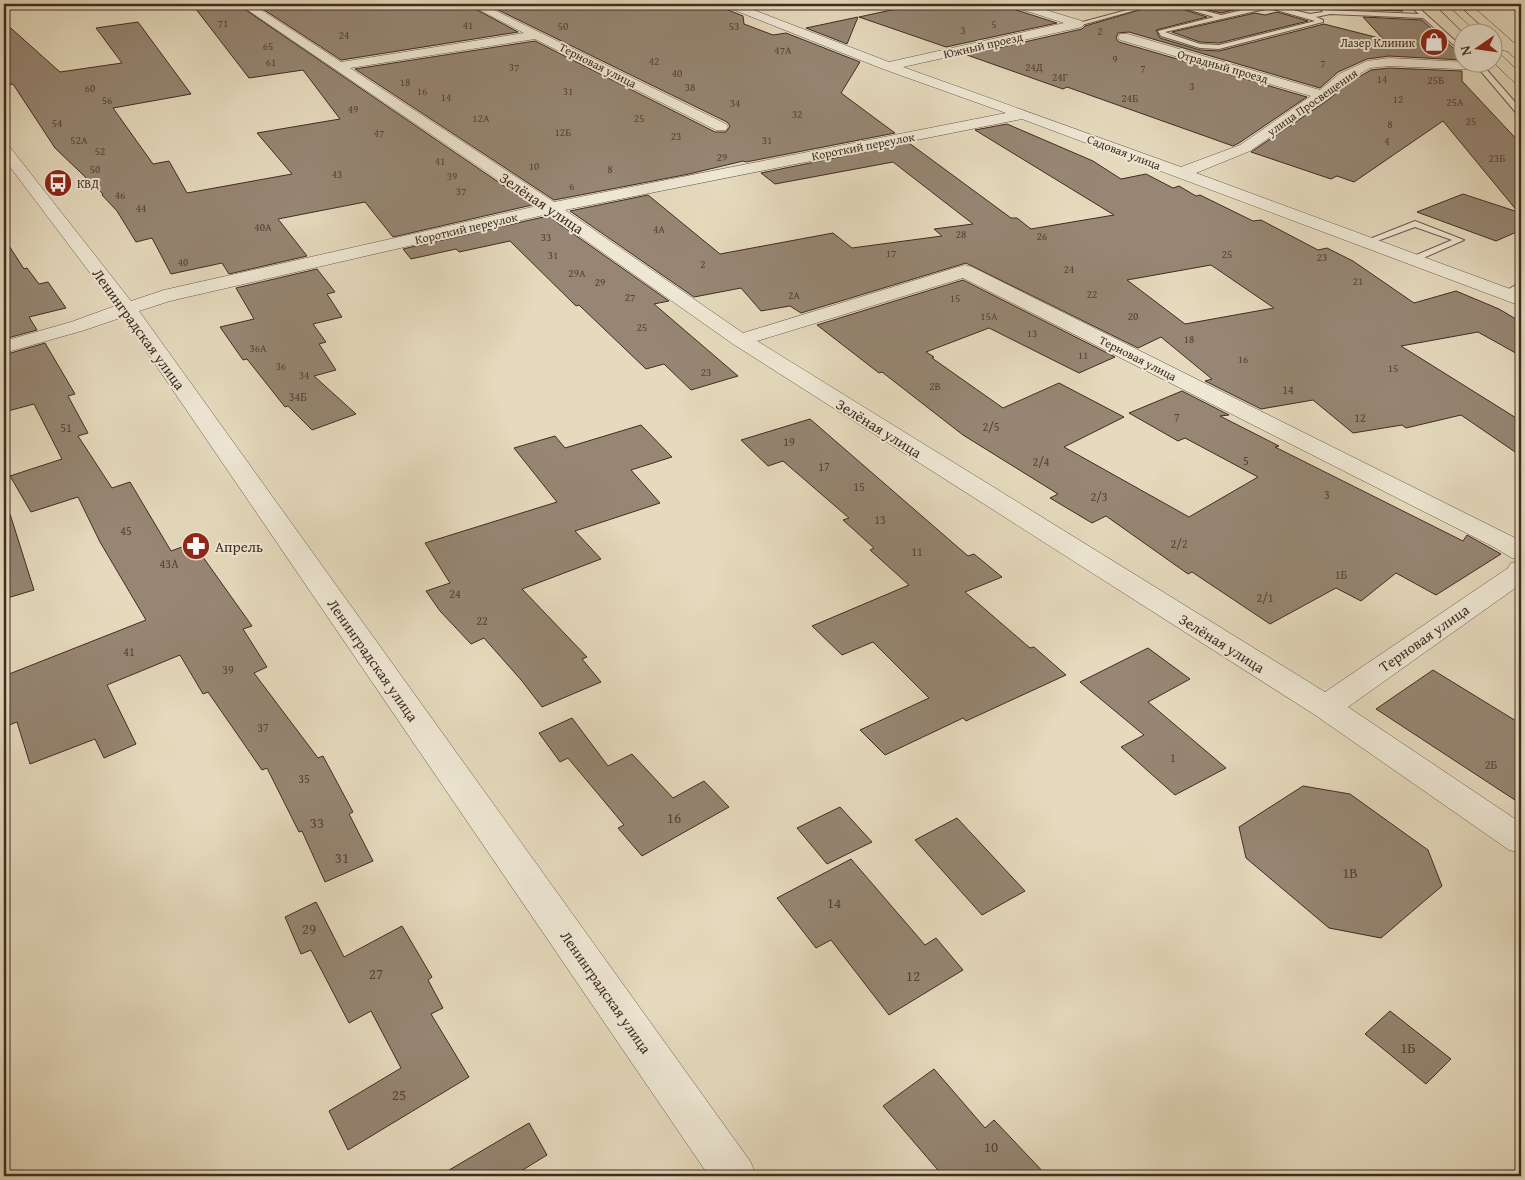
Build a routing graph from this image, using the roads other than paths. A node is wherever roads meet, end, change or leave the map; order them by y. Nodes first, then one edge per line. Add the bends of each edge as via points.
1 (245, 4) edge
2 (474, 4) edge
3 (728, 4) edge
4 (1016, 4) edge
5 (1155, 4) edge
6 (1173, 4) edge
7 (1261, 4) edge
8 (1320, 4) edge
9 (1464, 4) edge
10 (1412, 5) edge
11 (1442, 5) edge
12 (1269, 6) junction
13 (1326, 12) junction
14 (1310, 16) junction
15 (1426, 16) junction
16 (1221, 17) junction
17 (1460, 22) edge
18 (1078, 24) junction
19 (538, 35) junction
20 (1124, 37) dead end
21 (1452, 41) edge
22 (1502, 46) edge
23 (1519, 52) edge
24 (1452, 63) edge
25 (1502, 63) edge
26 (339, 66) junction
27 (888, 66) junction
28 (1485, 72) edge
29 (1521, 81) edge
30 (1322, 95) junction
31 (1521, 113) edge
32 (1023, 114) junction
33 (721, 127) dead end
34 (9, 165) edge
35 (1182, 173) junction
36 (551, 208) junction
37 (1366, 242) junction
38 (1412, 260) junction
39 (1521, 285) edge
40 (1505, 294) junction
41 (1521, 300) edge
42 (127, 309) junction
43 (740, 340) junction
44 (4, 347) edge
45 (1521, 552) edge
46 (1521, 568) edge
47 (1326, 706) junction
48 (1521, 840) edge
49 (736, 1176) edge

1 - 26 street, Зелёная улица
2 - 19 street, Терновая улица
3 - 27 street, Садовая улица
4 - 18 street
5 - 18 lane
6 - 16 lane
7 - 12 lane
8 - 13 lane
9 - 23 main road
10 - 11 lane
10 - 15 lane
11 - 17 main road
12 - 14 lane
12 - 16 lane
13 - 14 lane via 1328,14
13 - 15 lane
14 - 16 lane via 1320,21 1219,47 1200,46 1163,35 1161,30
15 - 21 lane
18 - 27 street, Южный проезд
19 - 26 street
19 - 33 street, Терновая улица
20 - 30 street, Отрадный проезд
22 - 23 street
24 - 30 street, улица Просвещения via 1389,62 1367,65 1344,77
25 - 29 main road
26 - 36 street, Зелёная улица
27 - 32 street, Садовая улица
28 - 31 lane
30 - 35 street, улица Просвещения via 1245,148
32 - 35 street, Садовая улица
32 - 36 street, Короткий переулок
34 - 42 street, Ленинградская улица
35 - 37 street, Садовая улица
36 - 42 street, Короткий переулок via 164,296
36 - 43 street, Зелёная улица
37 - 38 street, Садовая улица
37 - 38 lane via 1415,224 1460,240
38 - 40 street, Садовая улица
39 - 40 lane
40 - 41 street, Садовая улица
42 - 44 street, Короткий переулок
42 - 49 street, Ленинградская улица
43 - 45 street, Терновая улица via 965,272
43 - 47 street, Зелёная улица
46 - 47 street, Терновая улица via 1519,574
47 - 48 street, Зелёная улица

